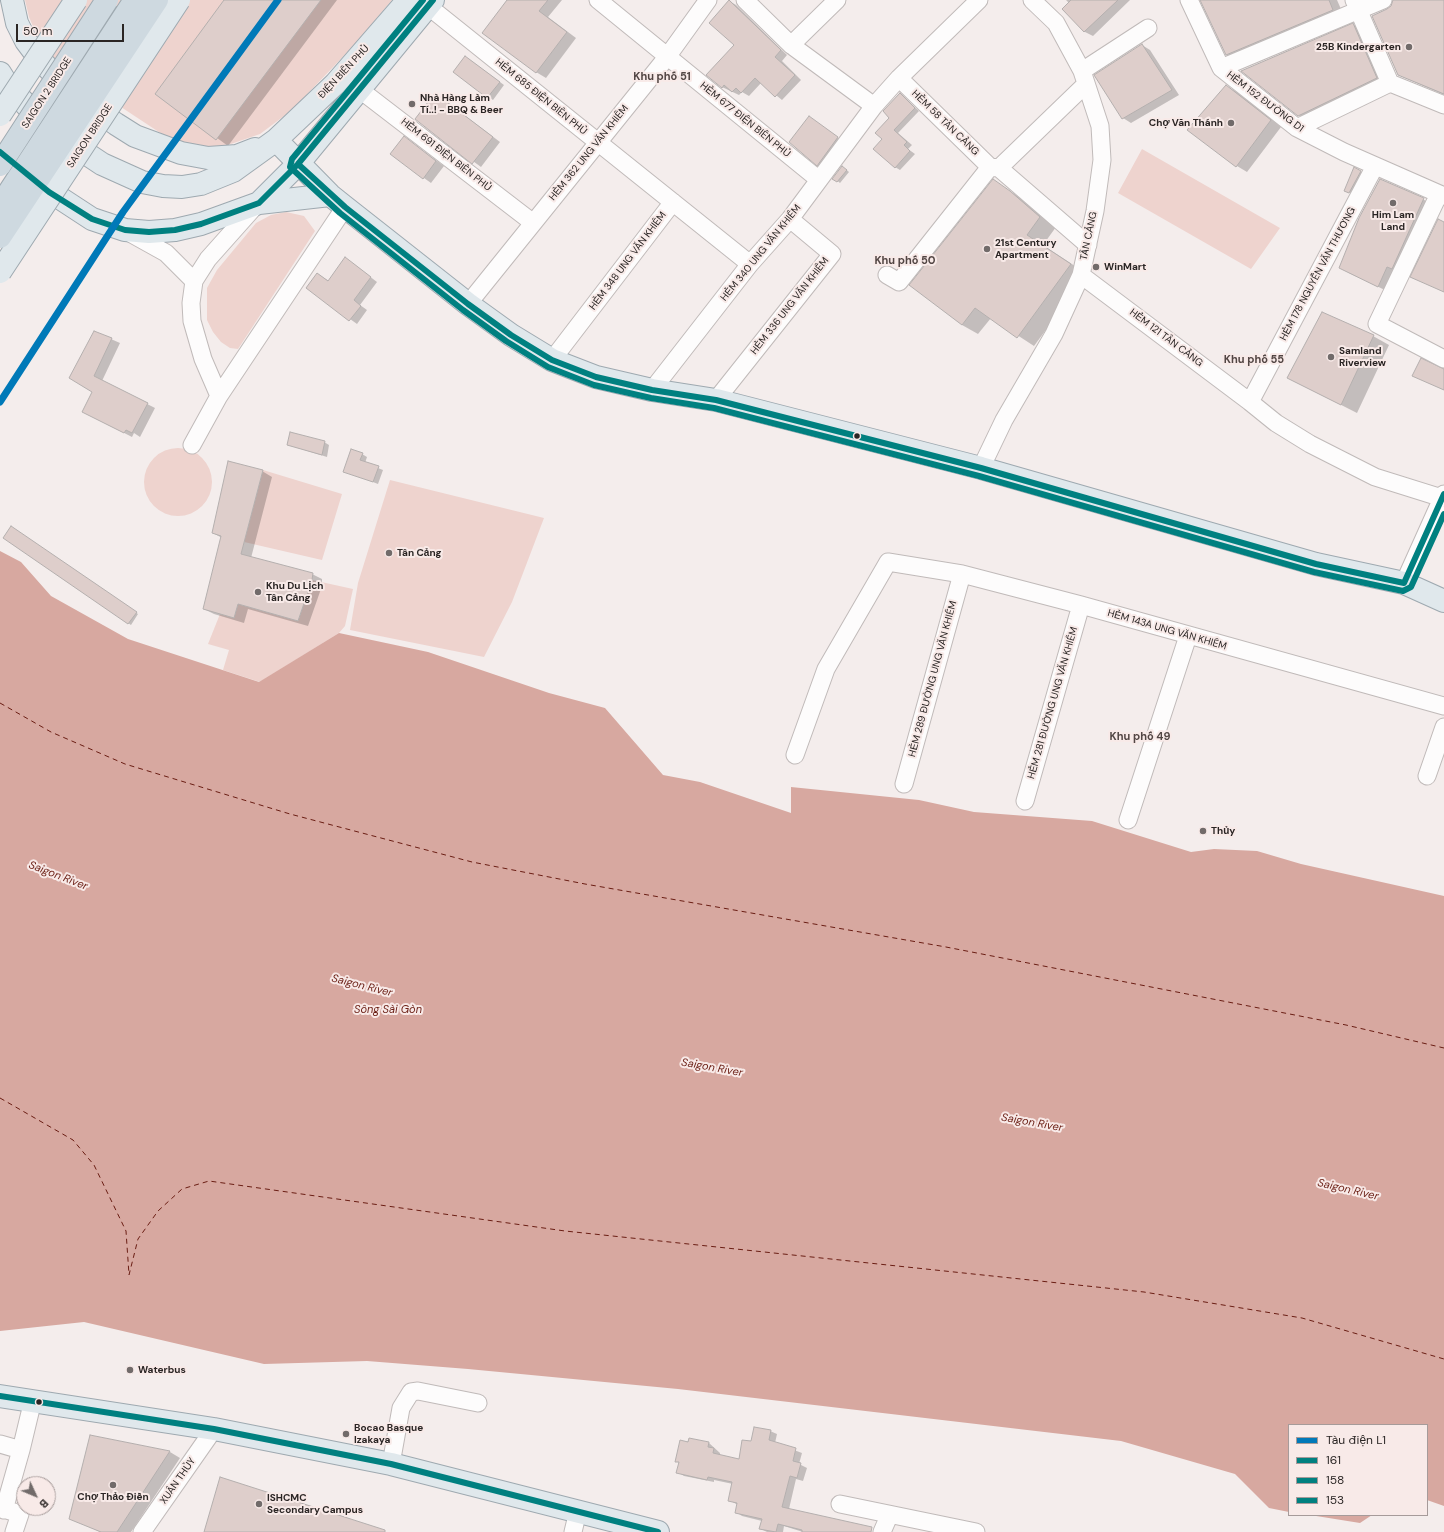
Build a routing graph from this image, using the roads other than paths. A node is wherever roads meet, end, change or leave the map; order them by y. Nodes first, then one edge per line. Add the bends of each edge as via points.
1 (12, 0) edge
2 (76, 0) edge
3 (107, 0) edge
4 (135, 0) edge
5 (157, 0) edge
6 (179, 0) edge
7 (598, 0) edge
8 (708, 0) edge
9 (745, 0) edge
10 (837, 0) edge
11 (979, 0) edge
12 (1032, 0) edge
13 (1189, 0) edge
14 (1383, 0) edge
15 (423, 2) edge
16 (1356, 6) edge
17 (1148, 28) dead end
18 (791, 45) junction
19 (667, 57) junction
20 (1221, 68) junction
21 (0, 73) edge
22 (900, 78) junction
23 (1084, 78) junction
24 (1390, 83) junction
25 (359, 89) junction
26 (1444, 105) edge
27 (874, 106) junction
28 (0, 115) edge
29 (1297, 128) junction
30 (276, 140) junction
31 (598, 142) junction
32 (0, 152) edge
33 (298, 164) junction
34 (0, 165) edge
35 (1375, 166) junction
36 (995, 168) junction
37 (818, 179) junction
38 (1441, 195) edge
39 (337, 201) junction
40 (673, 202) junction
41 (259, 203) junction
42 (0, 206) edge
43 (790, 219) junction
44 (532, 222) junction
45 (125, 230) junction
46 (0, 237) edge
47 (1088, 245) junction
48 (750, 264) junction
49 (0, 272) edge
50 (887, 275) dead end
51 (1082, 275) junction
52 (194, 281) junction
53 (468, 304) junction
54 (1444, 359) edge
55 (552, 360) junction
56 (652, 390) junction
57 (219, 396) junction
58 (716, 400) junction
59 (1250, 402) junction
60 (192, 445) dead end
61 (982, 468) junction
62 (1443, 496) edge
63 (962, 574) junction
64 (1404, 583) junction
65 (1444, 601) edge
66 (1081, 605) junction
67 (1188, 636) junction
68 (1444, 706) edge
69 (1444, 727) edge
70 (795, 755) dead end
71 (1427, 776) dead end
72 (904, 784) dead end
73 (1025, 801) dead end
74 (1128, 820) dead end
75 (0, 1396) edge
76 (33, 1400) junction
77 (478, 1403) dead end
78 (214, 1429) junction
79 (0, 1444) edge
80 (21, 1450) junction
81 (391, 1464) junction
82 (840, 1504) dead end
83 (2, 1509) edge
84 (578, 1511) junction
85 (889, 1516) junction
86 (14, 1532) edge
87 (142, 1532) edge
88 (573, 1532) edge
89 (658, 1532) edge
90 (882, 1532) edge
91 (976, 1532) edge

1 - 30 main road via 17,23 26,41 57,79 95,110 136,136 181,153 208,158 237,156
2 - 28 main road, bridge
3 - 34 highway, SAIGON 2 BRIDGE, bridge
4 - 42 highway, bridge
5 - 46 highway, SAIGON BRIDGE, bridge
6 - 49 main road, SAIGON BRIDGE, bridge
7 - 19 street, HẺM 677 ĐIỆN BIÊN PHỦ
8 - 19 street, HẺM 362 UNG VĂN KHIÊM
9 - 18 street
10 - 18 street
11 - 22 street, HẺM 340 UNG VĂN KHIÊM
12 - 23 street, TÂN CẢNG via 1056,23
13 - 20 street, HẺM 152 ĐƯỜNG D1
14 - 16 street
15 - 25 main road
15 - 30 main road, ĐIỆN BIÊN PHỦ
15 - 31 street, HẺM 685 ĐIỆN BIÊN PHỦ
16 - 20 street
16 - 24 street
17 - 23 street
18 - 27 street
19 - 31 street, HẺM 362 UNG VĂN KHIÊM
19 - 37 street, HẺM 677 ĐIỆN BIÊN PHỦ
20 - 29 street, HẺM 152 ĐƯỜNG D1
21 - 30 main road via 7,84 54,132 102,164 142,182 182,187 201,184 233,171
22 - 27 street, HẺM 340 UNG VĂN KHIÊM
22 - 36 street, HẺM 58 TÂN CẢNG
23 - 36 street
23 - 47 street, TÂN CẢNG via 1100,126 1102,160
24 - 26 street
24 - 29 street
25 - 33 main road
25 - 44 street, HẺM 691 ĐIỆN BIÊN PHỦ
27 - 37 street, HẺM 340 UNG VĂN KHIÊM
29 - 35 street, HẺM 152 ĐƯỜNG D1
30 - 33 main road
31 - 40 street, HẺM 685 ĐIỆN BIÊN PHỦ
31 - 44 street, HẺM 362 UNG VĂN KHIÊM
32 - 45 main road via 49,192 92,219
33 - 39 main road
33 - 41 main road
35 - 38 street, HẺM 152 ĐƯỜNG D1
35 - 59 street, HẺM 178 NGUYỄN VĂN THƯƠNG
36 - 47 street, HẺM 58 TÂN CẢNG
36 - 50 street via 899,282
37 - 43 street, HẺM 340 UNG VĂN KHIÊM
38 - 54 street via 1377,324
39 - 41 main road
39 - 53 main road
39 - 57 street
40 - 48 street, HẺM 348 UNG VĂN KHIÊM
40 - 55 street, HẺM 348 UNG VĂN KHIÊM
41 - 45 main road via 201,224 175,230
41 - 52 street via 208,259
43 - 48 street, HẺM 340 UNG VĂN KHIÊM
43 - 58 street, HẺM 336 UNG VĂN KHIÊM via 832,254
44 - 53 street, HẺM 362 UNG VĂN KHIÊM
45 - 52 street via 166,253
47 - 51 street, TÂN CẢNG
48 - 56 street, HẺM 340 UNG VĂN KHIÊM
51 - 59 street, HẺM 121 TÂN CẢNG
51 - 61 street, TÂN CẢNG via 1054,334 1004,420
52 - 57 street via 192,321 203,359
53 - 55 main road
55 - 56 main road via 596,377
56 - 58 main road
57 - 60 street
58 - 61 main road
59 - 62 street via 1276,423 1310,444 1375,477
61 - 64 main road via 1316,564
62 - 64 street
63 - 66 street, HẺM 143A UNG VĂN KHIÊM
63 - 70 street, HẺM 143A UNG VĂN KHIÊM via 888,562 826,669
63 - 72 street, HẺM 289 ĐƯỜNG UNG VĂN KHIÊM
64 - 65 main road
66 - 67 street, HẺM 143A UNG VĂN KHIÊM
66 - 73 street, HẺM 281 ĐƯỜNG UNG VĂN KHIÊM
67 - 68 street, HẺM 143A UNG VĂN KHIÊM
67 - 74 street
69 - 71 street
75 - 76 main road
76 - 78 main road
76 - 80 street
77 - 81 street via 418,1391 411,1392 401,1408
78 - 81 main road
78 - 87 street, XUÂN THỦY
79 - 80 street
80 - 83 street
81 - 84 main road
82 - 85 street
83 - 86 street via 20,1514
84 - 88 street
84 - 89 main road
85 - 90 street
85 - 91 street

